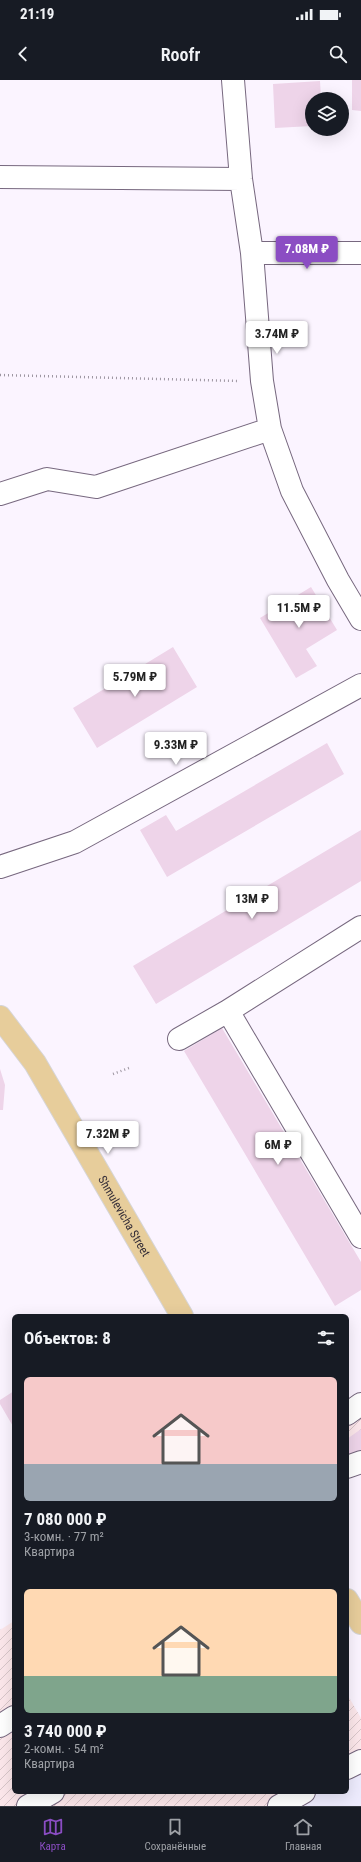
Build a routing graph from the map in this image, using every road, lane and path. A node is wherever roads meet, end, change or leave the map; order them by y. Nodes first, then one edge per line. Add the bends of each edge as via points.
1 (233, 80) edge
2 (0, 177) edge
3 (241, 179) junction
4 (252, 253) junction
5 (361, 253) edge
6 (0, 375) edge
7 (262, 381) junction
8 (270, 429) junction
9 (0, 494) edge
10 (361, 619) edge
11 (361, 685) edge
12 (0, 867) edge
13 (361, 927) edge
14 (228, 1011) junction
15 (0, 1018) edge
16 (179, 1038) dead end
17 (129, 1068) dead end
18 (113, 1074) dead end
19 (361, 1237) edge
20 (181, 1314) edge
21 (361, 1404) edge
22 (349, 1413) edge
23 (361, 1462) edge
24 (349, 1466) edge
25 (349, 1604) edge
26 (357, 1622) edge
27 (12, 1718) edge
28 (0, 1726) edge
29 (361, 1761) edge
30 (349, 1767) edge
31 (49, 1794) edge
32 (300, 1794) edge
33 (28, 1806) edge
34 (279, 1806) edge

1 - 3 street
2 - 3 street
3 - 4 street
4 - 5 street
4 - 7 street
6 - 7 path
7 - 8 street
8 - 9 street via 96,487 47,479
8 - 10 street via 292,491
11 - 12 street via 75,842
13 - 14 street
14 - 16 street
14 - 19 street
15 - 20 main road, Shmulevicha Street via 35,1063
17 - 18 path
21 - 22 street
23 - 24 street
25 - 26 main road
27 - 28 street
29 - 30 street
31 - 33 street
32 - 34 street

